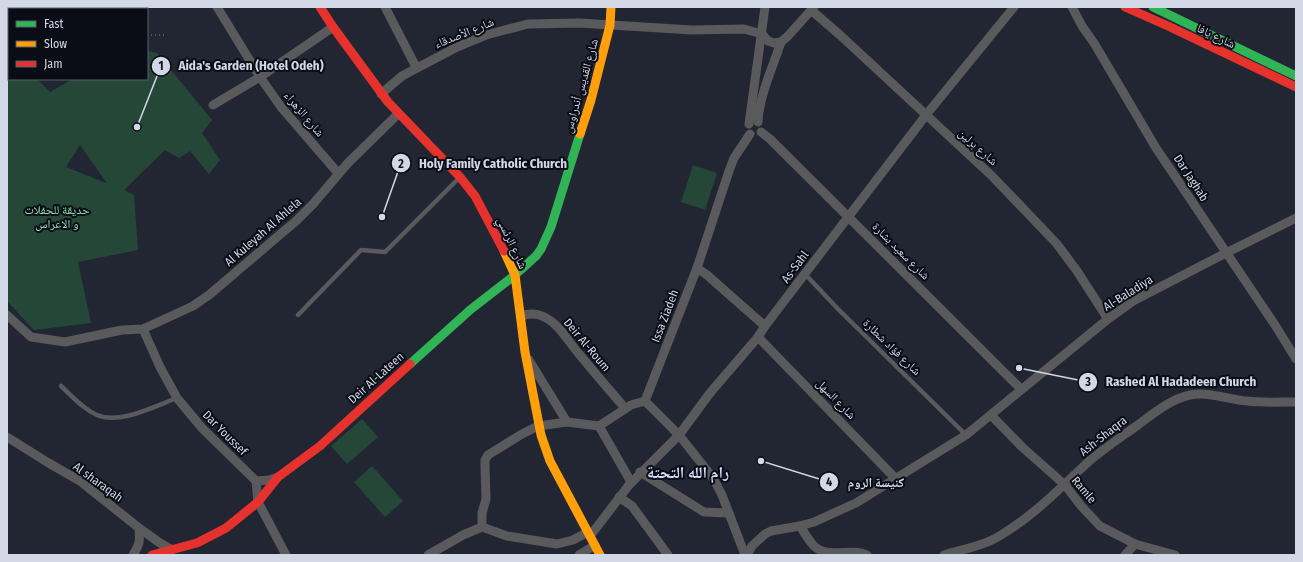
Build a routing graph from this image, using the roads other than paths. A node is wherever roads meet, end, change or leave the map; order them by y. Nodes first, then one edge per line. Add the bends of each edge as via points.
1 (217, 7) edge
2 (320, 7) edge
3 (385, 7) edge
4 (611, 7) edge
5 (765, 7) edge
6 (1014, 7) edge
7 (1072, 7) edge
8 (1125, 7) edge
9 (1153, 7) edge
10 (812, 9) edge
11 (610, 25) junction
12 (333, 27) junction
13 (762, 34) junction
14 (784, 39) junction
15 (416, 67) junction
16 (1296, 76) edge
17 (260, 77) junction
18 (1296, 87) edge
19 (381, 94) junction
20 (213, 104) dead end
21 (398, 114) junction
22 (926, 115) junction
23 (753, 123) junction
24 (761, 132) junction
25 (750, 134) junction
26 (338, 174) junction
27 (460, 177) junction
28 (848, 215) junction
29 (1296, 218) edge
30 (1226, 253) junction
31 (697, 268) junction
32 (805, 274) junction
33 (515, 275) junction
34 (7, 315) edge
35 (298, 315) dead end
36 (521, 316) junction
37 (1108, 319) junction
38 (765, 326) junction
39 (142, 329) junction
40 (758, 337) junction
41 (525, 352) junction
42 (1296, 359) edge
43 (61, 386) dead end
44 (1021, 390) junction
45 (177, 398) junction
46 (645, 401) junction
47 (1296, 402) edge
48 (625, 408) junction
49 (991, 415) junction
50 (567, 422) junction
51 (538, 426) junction
52 (600, 426) junction
53 (679, 435) junction
54 (966, 435) junction
55 (7, 437) edge
56 (640, 472) junction
57 (278, 477) junction
58 (896, 479) junction
59 (256, 481) junction
60 (631, 482) junction
61 (1065, 485) junction
62 (619, 497) junction
63 (258, 502) junction
64 (729, 513) junction
65 (482, 526) junction
66 (800, 526) junction
67 (139, 528) junction
68 (589, 534) junction
69 (1134, 544) junction
70 (595, 545) junction
71 (172, 550) junction
72 (133, 555) edge
73 (152, 555) edge
74 (286, 555) edge
75 (428, 555) edge
76 (579, 555) edge
77 (600, 555) edge
78 (668, 555) edge
79 (746, 555) edge
80 (867, 555) edge
81 (944, 555) edge
82 (1125, 555) edge
83 (1175, 555) edge

1 - 17 street, شارع الزهراء
2 - 12 main road, شارع الرئسي
3 - 15 street
4 - 11 main road, شارع القديس أندراوس
5 - 13 street
6 - 22 street, As-Sahl
7 - 30 street, Dar Jaghab via 1156,148
8 - 18 main road, شارع يافا
9 - 16 main road, شارع يافا
10 - 14 street
10 - 22 street, شارع برلين
11 - 13 street, شارع الأصدقاء via 692,30 744,29
11 - 15 street, شارع الأصدقاء via 528,24 508,28 457,47
11 - 33 main road, شارع القديس أندراوس via 591,100 551,227 536,256
12 - 17 street
12 - 19 main road, شارع الرئسي
13 - 14 street, شارع الأصدقاء via 774,43
13 - 23 street
14 - 23 street
15 - 19 street, شارع الأصدقاء
17 - 20 street
17 - 26 street, شارع الزهراء
19 - 21 main road, شارع الرئسي
21 - 26 street, Al Kuleyah Al Ahlela
21 - 27 main road, شارع الرئسي
22 - 28 street, As-Sahl
22 - 37 street, شارع برلين via 992,176 1057,244
23 - 24 street via 762,127
23 - 25 street via 747,128
24 - 25 street via 755,136
24 - 28 street, شارع سعيد بشارة
25 - 31 street, Issa Ziadeh via 729,171
26 - 39 street, Al Kuleyah Al Ahlela via 288,229 208,295 193,306
27 - 33 main road, شارع الرئسي via 484,211
27 - 35 lane via 385,252 361,250
28 - 32 street, As-Sahl
28 - 44 street, شارع سعيد بشارة
29 - 30 street, Al-Baladiya
30 - 37 street, Al-Baladiya via 1133,302
30 - 42 street, Dar Jaghab
31 - 38 street
31 - 46 street, Issa Ziadeh
32 - 38 street, As-Sahl
32 - 54 lane, شارع فؤاد شطارة
33 - 36 main road, شارع الرئسي
33 - 57 main road, Deir Al-Lateen via 470,310 320,446
34 - 39 street via 31,337 65,342 122,330
36 - 41 main road, شارع الرئسي
36 - 48 street, Deir Al-Roum via 539,314 552,322
37 - 44 street, Al-Baladiya
38 - 40 street, As-Sahl
39 - 45 street, Dar Youssef
40 - 53 street, As-Sahl
40 - 58 street, شارع السهل
41 - 50 street
41 - 51 main road, شارع الرئسي
43 - 45 lane via 85,408 105,418 130,416
44 - 49 street, Al-Baladiya
45 - 59 street, Dar Youssef via 202,428
46 - 48 street
46 - 53 street
47 - 61 street, Ash-Shaqra via 1247,401 1201,394 1189,395 1150,416 1085,465
48 - 52 street
49 - 54 street
49 - 61 street, Ramle
50 - 51 street
50 - 52 street
51 - 65 street via 488,455
51 - 68 main road, شارع الرئسي via 550,460
52 - 60 street
53 - 56 street, As-Sahl
53 - 64 street via 713,478
54 - 58 street
55 - 67 street, Al sharaqah via 80,481
56 - 60 street, As-Sahl
56 - 64 street via 704,512
57 - 59 street
57 - 63 main road, Deir Al-Lateen
58 - 66 street via 856,503
59 - 63 street
60 - 62 street, As-Sahl
61 - 69 street, Ramle via 1100,526
61 - 81 street, Ash-Shaqra via 1020,523 1000,536 978,546
62 - 68 street, As-Sahl
62 - 78 street via 632,506
63 - 71 main road, Deir Al-Lateen via 212,536 197,544
63 - 74 street
64 - 79 street
65 - 68 street via 507,536 558,544
65 - 75 street
66 - 79 street via 782,528 765,534
66 - 80 street via 813,545 822,551 856,552
67 - 71 street, Al sharaqah
67 - 72 street via 140,542
68 - 70 main road, شارع الرئسي
69 - 82 street
69 - 83 street, Ramle
70 - 76 street
70 - 77 main road, شارع الرئسي
71 - 73 main road, Deir Al-Lateen

